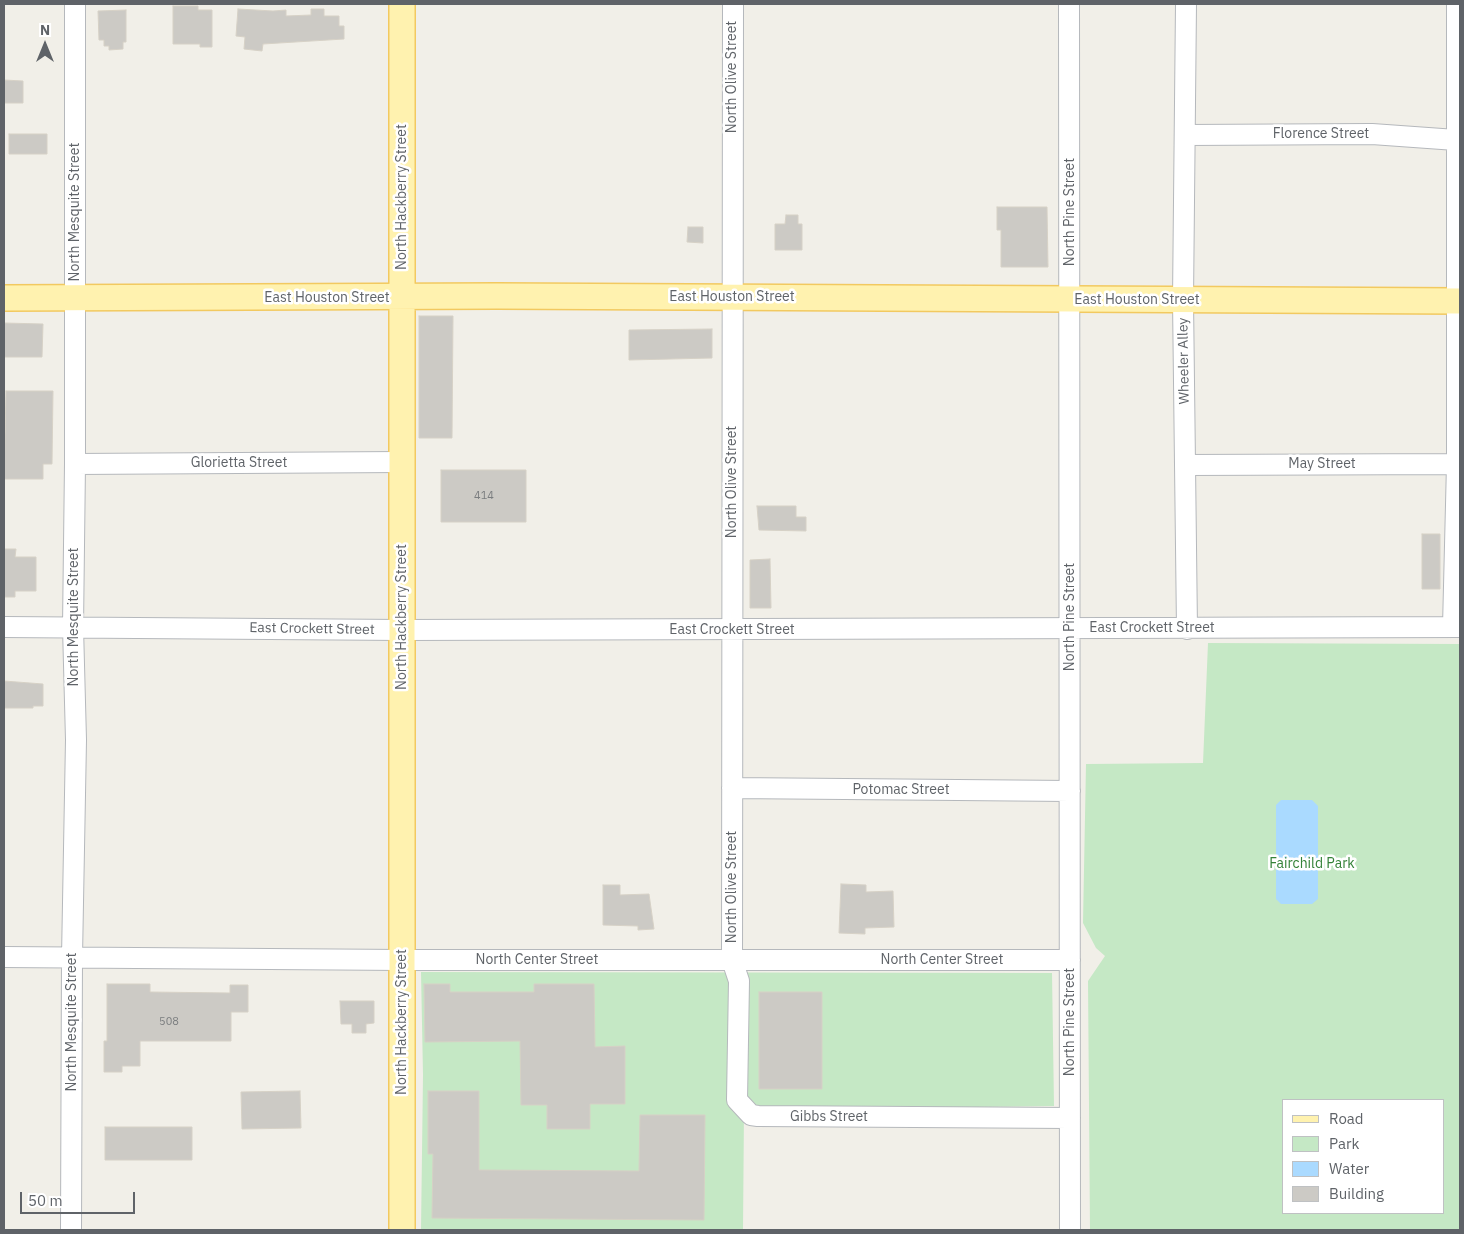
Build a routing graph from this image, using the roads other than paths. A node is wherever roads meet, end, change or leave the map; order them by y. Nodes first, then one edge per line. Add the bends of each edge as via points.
1 (75, 4) edge
2 (402, 4) edge
3 (733, 4) edge
4 (1069, 4) edge
5 (1186, 4) edge
6 (1457, 4) edge
7 (1186, 135) junction
8 (1456, 140) junction
9 (402, 297) junction
10 (732, 297) junction
11 (4, 298) edge
12 (76, 298) junction
13 (1070, 300) junction
14 (1183, 300) junction
15 (1458, 301) edge
16 (402, 462) junction
17 (76, 464) junction
18 (1457, 464) junction
19 (1186, 465) junction
20 (4, 627) edge
21 (73, 627) junction
22 (1457, 627) edge
23 (1070, 628) junction
24 (1188, 629) junction
25 (402, 630) junction
26 (732, 630) junction
27 (732, 788) junction
28 (1070, 791) junction
29 (4, 957) edge
30 (72, 957) junction
31 (402, 960) junction
32 (732, 960) junction
33 (1070, 960) junction
34 (1070, 1118) junction
35 (71, 1230) edge
36 (402, 1230) edge
37 (1070, 1230) edge

1 - 12 street, North Mesquite Street
2 - 9 main road, North Hackberry Street
3 - 10 street, North Olive Street
4 - 13 street, North Pine Street
5 - 7 street, Wheeler Alley
6 - 8 street
7 - 8 street, Florence Street via 1372,134
7 - 14 street, Wheeler Alley
8 - 15 street
9 - 10 main road, East Houston Street
9 - 12 main road, East Houston Street
9 - 16 main road, North Hackberry Street
10 - 13 main road, East Houston Street
10 - 26 street, North Olive Street
11 - 12 main road, East Houston Street
12 - 17 street, North Mesquite Street
13 - 14 main road, East Houston Street
13 - 23 street, North Pine Street
14 - 15 main road, East Houston Street
14 - 19 street, Wheeler Alley
15 - 18 street
16 - 17 street, Glorietta Street
16 - 25 main road, North Hackberry Street
17 - 21 street, North Mesquite Street
18 - 19 street, May Street
18 - 22 street
19 - 24 street, Wheeler Alley
20 - 21 street, East Crockett Street
21 - 25 street, East Crockett Street
21 - 30 street, North Mesquite Street via 76,740
22 - 24 street, East Crockett Street
23 - 24 street, East Crockett Street
23 - 26 street, East Crockett Street
23 - 28 street, North Pine Street
25 - 26 street, East Crockett Street
25 - 31 main road, North Hackberry Street
26 - 27 street, North Olive Street
27 - 28 street, Potomac Street
27 - 32 street, North Olive Street
28 - 33 street, North Pine Street
29 - 30 street, North Center Street
30 - 31 street, North Center Street
30 - 35 street, North Mesquite Street
31 - 32 street, North Center Street
31 - 36 main road, North Hackberry Street
32 - 33 street, North Center Street
32 - 34 street, Gibbs Street via 739,981 737,1100 751,1115
33 - 34 street, North Pine Street
34 - 37 street, North Pine Street

